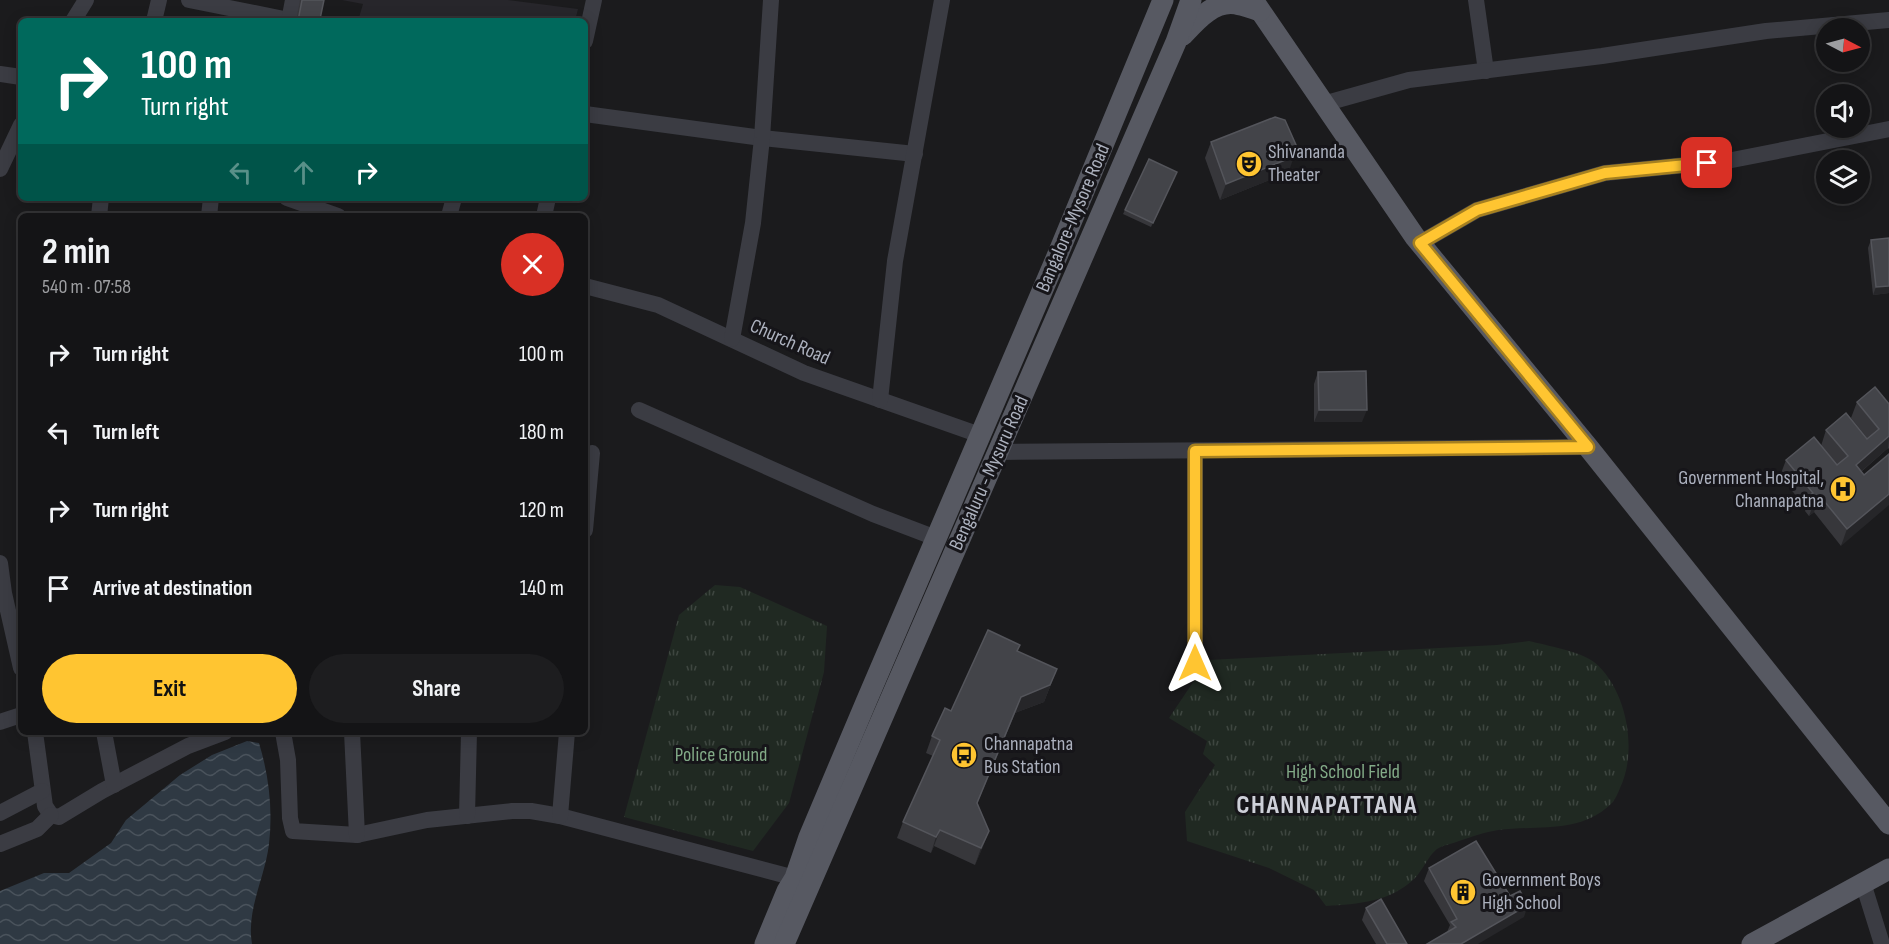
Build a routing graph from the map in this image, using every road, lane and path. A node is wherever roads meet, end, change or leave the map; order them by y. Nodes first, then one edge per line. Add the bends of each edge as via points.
1 (86, 0) edge
2 (159, 0) edge
3 (189, 0) edge
4 (293, 0) edge
5 (594, 0) edge
6 (771, 0) edge
7 (942, 0) edge
8 (1163, 0) edge
9 (1191, 0) edge
10 (1476, 0) edge
11 (1257, 6) edge
12 (75, 18) edge
13 (155, 18) edge
14 (279, 18) edge
15 (289, 18) edge
16 (1889, 20) edge
17 (588, 27) edge
18 (1176, 42) junction
19 (1486, 70) junction
20 (0, 74) edge
21 (18, 77) edge
22 (1323, 104) junction
23 (588, 114) edge
24 (1889, 129) edge
25 (18, 130) edge
26 (762, 138) junction
27 (915, 154) junction
28 (2, 162) edge
29 (296, 201) edge
30 (330, 213) edge
31 (1420, 243) junction
32 (588, 287) edge
33 (732, 339) junction
34 (880, 400) junction
35 (639, 410) dead end
36 (980, 435) junction
37 (1588, 447) junction
38 (1195, 451) junction
39 (998, 452) junction
40 (592, 453) dead end
41 (588, 497) edge
42 (936, 538) junction
43 (0, 570) edge
44 (912, 594) junction
45 (933, 602) junction
46 (18, 654) edge
47 (1195, 663) dead end
48 (18, 716) edge
49 (0, 722) edge
50 (35, 735) edge
51 (105, 735) edge
52 (213, 735) edge
53 (284, 735) edge
54 (352, 735) edge
55 (469, 735) edge
56 (567, 735) edge
57 (114, 785) junction
58 (42, 791) junction
59 (0, 813) edge
60 (51, 815) junction
61 (467, 816) junction
62 (560, 816) junction
63 (1889, 824) edge
64 (357, 835) junction
65 (818, 841) junction
66 (0, 844) edge
67 (1889, 869) edge
68 (795, 878) junction
69 (1863, 883) junction
70 (1774, 938) edge
71 (765, 944) edge
72 (784, 944) edge
73 (1752, 944) edge
74 (1882, 944) edge

1 - 12 street
2 - 13 street
3 - 14 street
4 - 15 street
5 - 17 street
6 - 26 street
7 - 27 street
8 - 36 main road, Bangalore-Mysore Road
9 - 18 main road, Bengaluru - Mysuru Road
10 - 19 street
11 - 18 main road via 1234,3 1217,7 1203,14
11 - 22 main road
16 - 19 street via 1766,32
18 - 39 main road, Bengaluru - Mysuru Road
19 - 22 street via 1409,80
20 - 21 street
22 - 31 main road
23 - 26 street
24 - 31 street via 1727,161 1605,173 1477,210
25 - 28 street
26 - 27 street
26 - 33 street via 753,223
27 - 34 street via 895,261
29 - 30 street
31 - 37 main road
32 - 33 street, Church Road via 658,305
33 - 34 street, Church Road via 804,373
34 - 36 street, Church Road
35 - 42 street
36 - 42 main road, Bengaluru - Mysuru Road
37 - 38 street
37 - 63 main road
38 - 39 street
38 - 47 street
39 - 45 main road, Bengaluru - Mysuru Road
40 - 41 street
42 - 44 main road, Bengaluru - Mysuru Road
43 - 46 street
44 - 45 main road
44 - 65 main road, Bengaluru - Mysuru Road
45 - 65 main road, Bengaluru - Mysuru Road
48 - 49 street
50 - 58 street
51 - 57 street
52 - 57 street
53 - 64 street via 293,831
54 - 64 street
55 - 61 street
56 - 62 street
57 - 60 street via 70,812 59,817
58 - 59 street
58 - 60 street
60 - 66 street via 37,829
61 - 62 street via 531,811
61 - 64 street
62 - 68 street
65 - 68 main road, Bengaluru - Mysuru Road
65 - 72 main road, Bengaluru - Mysuru Road
67 - 69 main road
68 - 71 main road, Bengaluru - Mysuru Road
69 - 70 main road
69 - 74 street
70 - 73 main road

